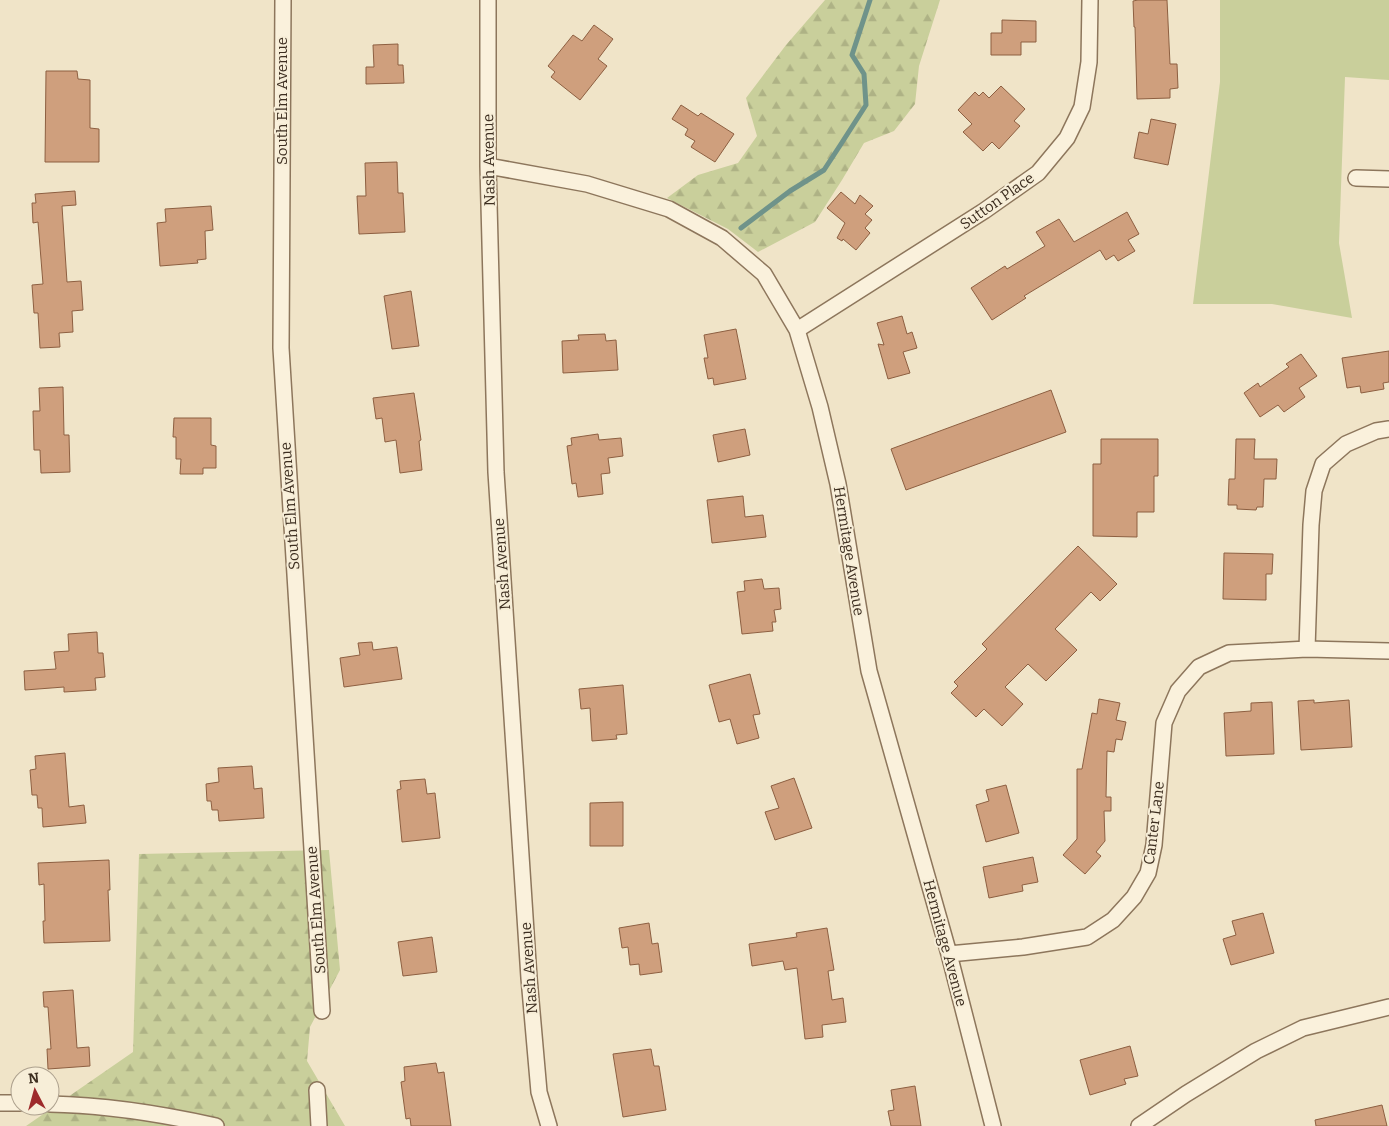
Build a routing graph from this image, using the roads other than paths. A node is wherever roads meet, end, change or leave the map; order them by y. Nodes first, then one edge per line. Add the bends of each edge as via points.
1 (283, 0) edge
2 (488, 0) edge
3 (1090, 0) edge
4 (488, 166) junction
5 (1356, 178) dead end
6 (1389, 180) edge
7 (797, 330) junction
8 (1389, 429) edge
9 (1308, 649) junction
10 (1389, 651) edge
11 (949, 954) junction
12 (1389, 1007) edge
13 (322, 1011) dead end
14 (317, 1090) dead end
15 (60, 1104) edge
16 (216, 1126) edge
17 (319, 1126) edge
18 (549, 1126) edge
19 (993, 1126) edge
20 (1139, 1126) edge

1 - 13 street, South Elm Avenue via 280,348
2 - 4 street, Nash Avenue
3 - 7 street, Sutton Place via 1089,62 1082,107 1067,138 1038,173
4 - 7 street, Hermitage Avenue via 586,184 669,209 722,238 764,274
4 - 18 street, Nash Avenue via 496,472 529,978 539,1092
5 - 6 street
7 - 11 street, Hermitage Avenue via 838,484 869,671
8 - 9 street via 1346,444 1323,464 1314,491 1310,525
9 - 10 street, Canter Lane
9 - 11 street, Canter Lane via 1229,653 1199,667 1178,691 1164,722 1154,845 1148,873 1134,897 1113,920 1087,937
11 - 19 street, Hermitage Avenue
12 - 20 street via 1303,1028 1256,1051
14 - 17 street
15 - 16 street

